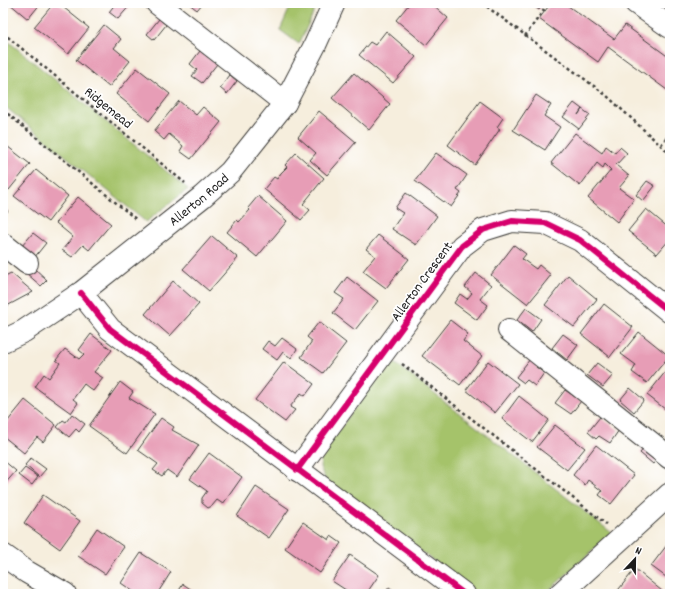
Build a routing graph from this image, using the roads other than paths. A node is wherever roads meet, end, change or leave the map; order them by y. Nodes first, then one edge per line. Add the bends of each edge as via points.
1 (157, 3) edge
2 (334, 3) edge
3 (636, 3) edge
4 (670, 27) edge
5 (285, 103) junction
6 (3, 244) edge
7 (27, 264) dead end
8 (81, 293) junction
9 (670, 312) edge
10 (508, 330) dead end
11 (3, 341) edge
12 (670, 458) edge
13 (297, 470) junction
14 (670, 494) edge
15 (3, 555) edge
16 (65, 594) edge
17 (464, 594) edge
18 (560, 594) edge

1 - 5 street
2 - 5 street, Allerton Road
3 - 4 street
5 - 8 street, Allerton Road via 230,172
6 - 7 street
8 - 11 street, Allerton Road via 24,331
8 - 13 street via 110,329
9 - 13 street, Allerton Crescent via 580,240 546,223 512,221 483,230 462,246
10 - 12 street
13 - 17 street
14 - 18 street
15 - 16 street

